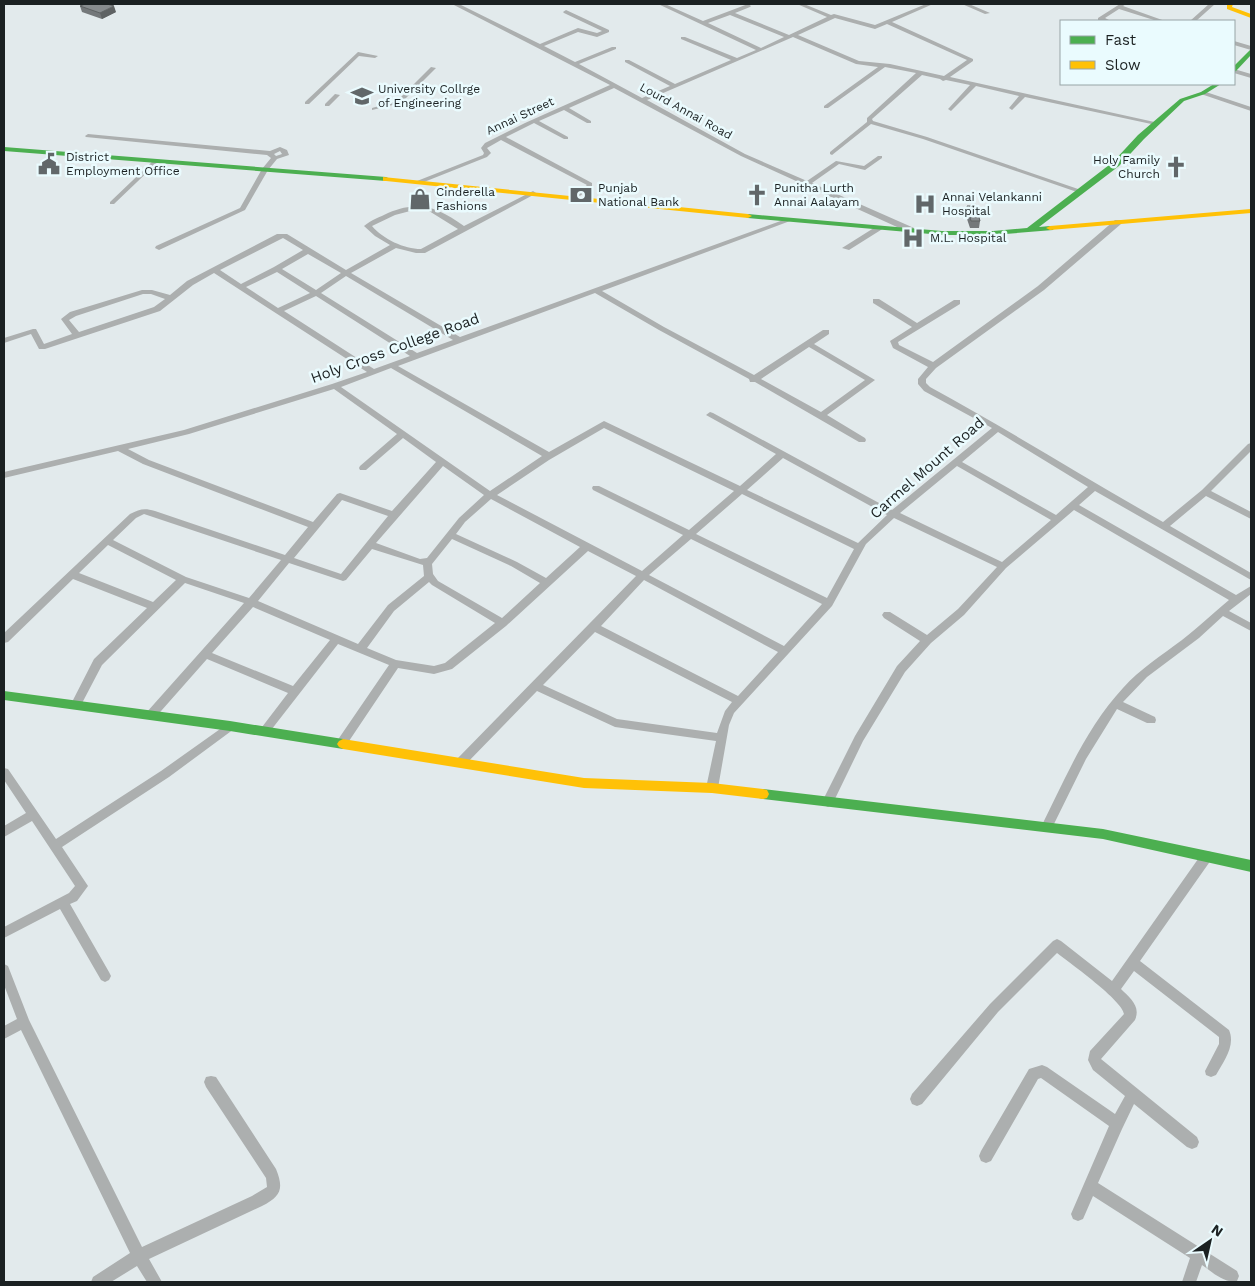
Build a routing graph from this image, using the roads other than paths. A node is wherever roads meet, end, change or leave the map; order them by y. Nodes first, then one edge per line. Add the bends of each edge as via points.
1 (455, 4) edge
2 (661, 4) edge
3 (800, 4) edge
4 (924, 4) edge
5 (965, 4) edge
6 (1212, 4) edge
7 (1230, 4) edge
8 (1121, 5) edge
9 (748, 6) dead end
10 (566, 12) dead end
11 (730, 13) junction
12 (987, 13) dead end
13 (1251, 16) edge
14 (831, 17) junction
15 (1099, 20) edge
16 (1159, 20) edge
17 (1194, 20) edge
18 (888, 22) junction
19 (704, 23) junction
20 (791, 36) junction
21 (682, 38) dead end
22 (1235, 43) edge
23 (540, 46) junction
24 (614, 48) dead end
25 (1251, 49) edge
26 (761, 50) junction
27 (375, 56) dead end
28 (736, 60) junction
29 (627, 61) dead end
30 (574, 64) junction
31 (884, 65) junction
32 (433, 68) dead end
33 (1235, 69) edge
34 (1235, 70) edge
35 (920, 73) junction
36 (1251, 76) edge
37 (942, 78) junction
38 (615, 85) junction
39 (974, 85) junction
40 (1216, 85) edge
41 (675, 86) junction
42 (1203, 93) junction
43 (1023, 95) junction
44 (337, 96) dead end
45 (642, 100) junction
46 (307, 103) dead end
47 (328, 105) dead end
48 (826, 106) dead end
49 (564, 108) junction
50 (951, 108) dead end
51 (1012, 108) dead end
52 (1251, 108) edge
53 (374, 109) dead end
54 (534, 121) junction
55 (589, 122) dead end
56 (870, 122) junction
57 (1156, 123) junction
58 (88, 136) dead end
59 (501, 137) junction
60 (566, 138) dead end
61 (4, 149) edge
62 (832, 153) dead end
63 (880, 157) dead end
64 (156, 161) junction
65 (265, 170) junction
66 (419, 182) junction
67 (807, 184) junction
68 (1079, 191) junction
69 (533, 193) junction
70 (575, 197) junction
71 (112, 203) dead end
72 (1251, 211) edge
73 (788, 220) junction
74 (1118, 222) junction
75 (880, 228) junction
76 (464, 230) junction
77 (911, 230) junction
78 (1029, 230) junction
79 (396, 245) junction
80 (159, 248) dead end
81 (846, 248) dead end
82 (309, 250) junction
83 (277, 269) junction
84 (214, 270) junction
85 (347, 272) junction
86 (240, 287) junction
87 (595, 290) junction
88 (317, 293) junction
89 (170, 298) junction
90 (876, 301) dead end
91 (957, 302) dead end
92 (278, 311) junction
93 (918, 326) junction
94 (826, 332) dead end
95 (77, 335) junction
96 (459, 340) junction
97 (4, 341) edge
98 (809, 344) junction
99 (416, 356) junction
100 (393, 366) junction
101 (933, 366) junction
102 (373, 372) junction
103 (753, 380) junction
104 (335, 386) junction
105 (710, 415) dead end
106 (822, 415) junction
107 (998, 428) junction
108 (403, 433) junction
109 (862, 440) dead end
110 (1251, 446) edge
111 (120, 448) junction
112 (782, 455) junction
113 (542, 460) junction
114 (441, 462) junction
115 (956, 462) junction
116 (364, 468) dead end
117 (4, 475) edge
118 (1094, 487) junction
119 (596, 488) dead end
120 (740, 490) junction
121 (1205, 492) junction
122 (490, 495) junction
123 (1073, 505) junction
124 (893, 514) junction
125 (394, 515) junction
126 (1251, 516) edge
127 (1057, 519) junction
128 (314, 526) junction
129 (1164, 526) junction
130 (689, 534) junction
131 (451, 535) junction
132 (107, 541) junction
133 (371, 545) junction
134 (586, 547) junction
135 (860, 548) junction
136 (287, 558) junction
137 (427, 562) junction
138 (1003, 566) junction
139 (72, 574) junction
140 (642, 576) junction
141 (1251, 576) edge
142 (429, 577) junction
143 (183, 579) junction
144 (547, 583) junction
145 (1251, 589) edge
146 (1237, 600) junction
147 (251, 602) junction
148 (829, 603) junction
149 (154, 607) junction
150 (1223, 612) junction
151 (887, 615) dead end
152 (503, 623) junction
153 (594, 627) junction
154 (1251, 627) edge
155 (4, 639) edge
156 (336, 639) junction
157 (927, 640) junction
158 (360, 649) junction
159 (785, 651) junction
160 (205, 654) junction
161 (395, 664) junction
162 (536, 686) junction
163 (295, 691) junction
164 (4, 695) edge
165 (739, 701) junction
166 (76, 704) junction
167 (1116, 704) junction
168 (150, 716) junction
169 (1151, 720) dead end
170 (230, 726) junction
171 (264, 731) junction
172 (722, 738) junction
173 (341, 744) junction
174 (461, 762) junction
175 (4, 772) edge
176 (712, 788) junction
177 (828, 802) junction
178 (33, 815) junction
179 (1047, 827) junction
180 (4, 832) edge
181 (54, 846) junction
182 (1207, 856) junction
183 (1251, 866) edge
184 (63, 903) junction
185 (4, 933) edge
186 (1132, 962) junction
187 (4, 970) edge
188 (105, 976) dead end
189 (1113, 990) junction
190 (24, 1022) junction
191 (4, 1033) edge
192 (1211, 1071) dead end
193 (212, 1082) dead end
194 (1133, 1093) junction
195 (917, 1099) dead end
196 (1117, 1124) junction
197 (1192, 1142) dead end
198 (986, 1156) dead end
199 (1090, 1186) junction
200 (1078, 1214) dead end
201 (1199, 1254) junction
202 (139, 1256) junction
203 (1232, 1276) dead end
204 (98, 1282) edge
205 (155, 1282) edge
206 (1189, 1282) edge

1 - 23 street, Lourd Annai Road
2 - 19 street
3 - 14 street
4 - 18 street
5 - 12 street
6 - 17 street
7 - 13 street via 1229,8
8 - 15 street
8 - 16 street
9 - 11 street
10 - 23 street via 607,31 597,36 578,30
11 - 19 street
11 - 20 street
14 - 18 street via 838,15 873,27
14 - 20 street
18 - 37 street via 971,60
19 - 26 street
20 - 26 street
20 - 31 street via 858,63
21 - 28 street
22 - 25 street
23 - 30 street, Lourd Annai Road
24 - 30 street
25 - 33 street
26 - 28 street
27 - 46 street via 358,54
28 - 41 street
29 - 41 street
30 - 38 street, Lourd Annai Road
31 - 35 street
31 - 48 street
32 - 53 street via 399,102
34 - 36 street
35 - 37 street
35 - 56 street via 869,119
37 - 39 street
38 - 45 street, Lourd Annai Road
38 - 49 street, Annai Street
39 - 43 street
39 - 50 street
40 - 42 street
41 - 45 street
42 - 52 street
42 - 57 street via 1182,100
43 - 51 street
43 - 57 street
44 - 47 street
45 - 67 street, Lourd Annai Road via 743,155
49 - 54 street, Annai Street
49 - 55 street
54 - 59 street, Annai Street
54 - 60 street
56 - 62 street
56 - 68 street
57 - 68 street via 1116,164
58 - 65 street via 273,155
59 - 66 street, Annai Street via 484,146 488,153 485,156
59 - 70 street via 590,184
61 - 64 street
63 - 67 street via 865,168 836,163
64 - 65 street
64 - 71 street
65 - 66 street
65 - 80 street via 243,209
66 - 69 street
67 - 77 street, Lourd Annai Road
68 - 78 street
69 - 70 street
69 - 76 street
70 - 73 street
72 - 74 street
73 - 75 street
73 - 87 street, Holy Cross College Road
74 - 78 street
74 - 101 street, Carmel Mount Road via 1041,288
75 - 77 street
75 - 81 street
76 - 79 street via 422,251 406,250
76 - 79 street via 437,212 416,207 368,226
77 - 78 street via 993,233
79 - 85 street
82 - 83 street
82 - 84 street via 288,237 280,236
82 - 85 street
83 - 86 street
83 - 88 street
84 - 86 street
84 - 89 street
85 - 88 street
85 - 96 street
86 - 92 street
87 - 96 street, Holy Cross College Road
87 - 103 street
88 - 92 street
88 - 99 street
89 - 95 street via 157,309
89 - 95 street via 142,292 73,314 66,319
90 - 93 street
91 - 93 street
92 - 102 street
93 - 101 street via 895,340 894,344
94 - 98 street
95 - 97 street via 42,346 33,331
96 - 99 street, Holy Cross College Road
98 - 103 street
98 - 106 street via 871,380
99 - 100 street, Holy Cross College Road
100 - 102 street, Holy Cross College Road
100 - 113 street via 544,452 547,455
101 - 107 street, Carmel Mount Road via 921,381 923,386
102 - 104 street, Holy Cross College Road
103 - 106 street
104 - 108 street
104 - 111 street, Holy Cross College Road via 186,432
105 - 112 street
106 - 109 street
107 - 115 street, Carmel Mount Road
107 - 118 street
108 - 114 street
108 - 116 street
110 - 121 street
111 - 117 street, Holy Cross College Road
111 - 128 street via 146,462
112 - 120 street
112 - 124 street
113 - 120 street via 604,424
113 - 122 street
114 - 122 street
114 - 125 street
115 - 124 street, Carmel Mount Road
115 - 127 street
118 - 123 street
118 - 129 street
119 - 130 street
120 - 130 street
120 - 135 street
121 - 126 street
121 - 129 street
122 - 131 street via 462,520
122 - 134 street
123 - 127 street
123 - 146 street
124 - 135 street, Carmel Mount Road
124 - 138 street
125 - 128 street via 340,496
125 - 133 street
127 - 138 street
128 - 136 street
129 - 141 street
130 - 140 street
130 - 148 street
131 - 137 street
131 - 144 street
132 - 136 street via 133,516 143,511
132 - 139 street
132 - 143 street
133 - 136 street via 343,578
133 - 137 street
134 - 140 street
134 - 144 street
135 - 148 street, Carmel Mount Road
136 - 147 street
137 - 142 street
138 - 157 street via 961,612
139 - 149 street
139 - 155 street
140 - 153 street
140 - 159 street
142 - 152 street
142 - 158 street via 391,608
143 - 147 street
143 - 149 street
144 - 152 street
145 - 146 street
146 - 150 street
147 - 156 street
147 - 160 street
148 - 159 street, Carmel Mount Road
149 - 166 street via 98,662
150 - 154 street
150 - 167 street via 1154,665
151 - 157 street
152 - 161 street via 441,669
153 - 162 street
153 - 165 street
156 - 158 street
156 - 163 street
157 - 177 street via 897,677 859,739
158 - 161 street
159 - 165 street, Carmel Mount Road
160 - 163 street
160 - 168 street
161 - 173 street
162 - 172 street via 615,723
162 - 174 street
163 - 171 street
164 - 166 street
165 - 172 street, Carmel Mount Road via 730,711
166 - 168 street
167 - 169 street
167 - 179 street via 1079,761
168 - 170 street
170 - 171 street
170 - 181 street via 165,774
171 - 173 street
172 - 176 street, Carmel Mount Road
173 - 174 street
174 - 176 street via 584,782
175 - 178 street
176 - 177 street
177 - 179 street
178 - 180 street
178 - 181 street
179 - 182 street via 1103,834
181 - 184 street via 82,886
182 - 183 street
182 - 186 street
184 - 185 street
184 - 188 street
186 - 189 street
186 - 192 street via 1225,1034 1225,1045
187 - 190 street
189 - 194 street via 1130,1007 1131,1016 1095,1054 1094,1060
189 - 195 street via 1057,945 994,1008
190 - 191 street
190 - 202 street
193 - 202 street via 271,1174 276,1183 275,1189 257,1201
194 - 196 street
194 - 197 street
196 - 198 street via 1038,1071
196 - 199 street
199 - 200 street
199 - 201 street
201 - 203 street
201 - 206 street
202 - 204 street
202 - 205 street

